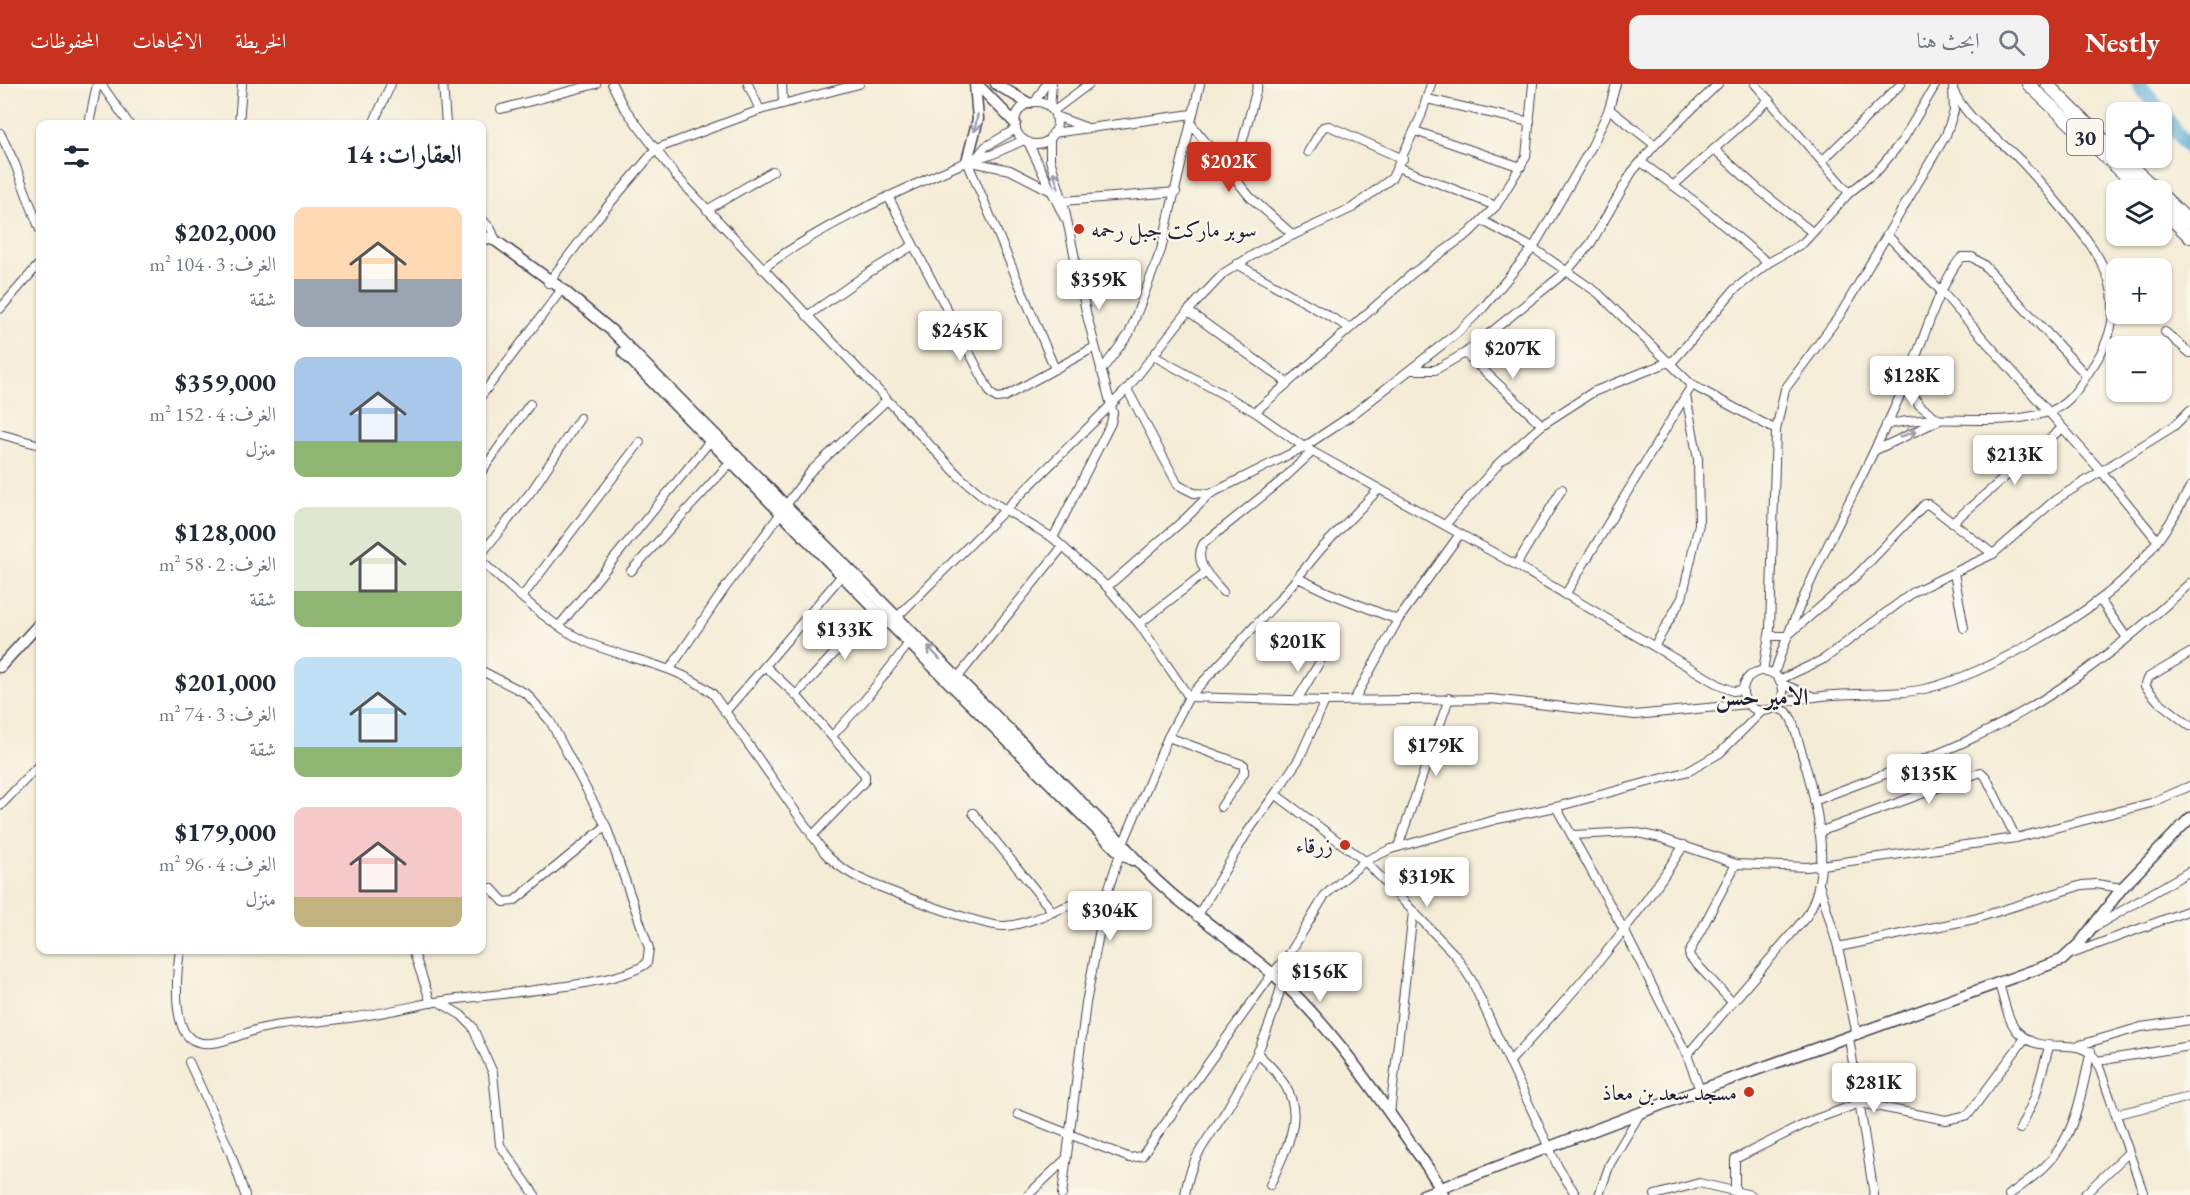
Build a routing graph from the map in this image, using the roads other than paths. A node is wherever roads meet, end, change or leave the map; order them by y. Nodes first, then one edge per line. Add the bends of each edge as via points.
1 (99, 84) edge
2 (242, 84) edge
3 (391, 84) edge
4 (444, 84) edge
5 (596, 84) edge
6 (612, 84) edge
7 (748, 84) edge
8 (782, 84) edge
9 (858, 84) edge
10 (976, 84) edge
11 (996, 84) edge
12 (1046, 84) edge
13 (1053, 84) edge
14 (1089, 84) edge
15 (1200, 84) edge
16 (1258, 84) edge
17 (1431, 84) edge
18 (1533, 84) edge
19 (1616, 84) edge
20 (1718, 84) edge
21 (1755, 84) edge
22 (1901, 84) edge
23 (1936, 84) edge
24 (2028, 84) edge
25 (2047, 84) edge
26 (1953, 87) edge
27 (1427, 99) junction
28 (1769, 100) junction
29 (783, 103) junction
30 (1032, 103) junction
31 (501, 109) dead end
32 (1609, 109) junction
33 (760, 110) junction
34 (1053, 112) junction
35 (1192, 114) junction
36 (89, 120) edge
37 (126, 120) edge
38 (239, 120) edge
39 (375, 120) edge
40 (446, 120) edge
41 (1530, 122) junction
42 (1191, 124) junction
43 (1016, 126) junction
44 (1085, 127) junction
45 (1415, 131) junction
46 (0, 133) edge
47 (1052, 135) junction
48 (1026, 141) junction
49 (2106, 142) edge
50 (1655, 145) junction
51 (656, 149) junction
52 (1714, 149) junction
53 (1308, 152) dead end
54 (972, 159) junction
55 (1822, 161) junction
56 (1641, 162) junction
57 (1401, 164) junction
58 (1521, 167) junction
59 (2133, 168) edge
60 (773, 171) dead end
61 (1233, 177) junction
62 (2129, 180) edge
63 (2146, 180) edge
64 (1674, 185) junction
65 (1049, 190) junction
66 (1176, 192) junction
67 (1849, 192) junction
68 (888, 196) junction
69 (1063, 201) junction
70 (2172, 205) edge
71 (1496, 206) junction
72 (707, 210) junction
73 (36, 219) edge
74 (2172, 220) edge
75 (1483, 221) junction
76 (2190, 222) edge
77 (486, 223) edge
78 (1067, 223) junction
79 (1812, 232) junction
80 (1293, 235) junction
81 (1887, 235) junction
82 (486, 237) edge
83 (2190, 237) edge
84 (496, 241) junction
85 (912, 246) junction
86 (1533, 248) junction
87 (1768, 263) junction
88 (1237, 264) junction
89 (36, 268) edge
90 (762, 269) junction
91 (1566, 271) junction
92 (547, 280) junction
93 (561, 291) junction
94 (1942, 292) junction
95 (0, 309) edge
96 (1188, 311) junction
97 (807, 316) junction
98 (1350, 328) junction
99 (2165, 332) dead end
100 (1095, 347) junction
101 (1466, 353) junction
102 (2190, 353) edge
103 (1154, 357) junction
104 (1668, 364) junction
105 (1055, 369) junction
106 (1101, 370) junction
107 (1411, 370) junction
108 (2086, 375) junction
109 (1906, 382) junction
110 (1288, 383) junction
111 (1692, 384) junction
112 (1127, 389) junction
113 (486, 390) edge
114 (1686, 396) junction
115 (887, 400) junction
116 (530, 404) dead end
117 (1112, 404) junction
118 (2190, 410) edge
119 (1255, 412) junction
120 (2047, 413) junction
121 (580, 418) dead end
122 (1940, 420) junction
123 (1542, 425) junction
124 (1887, 425) junction
125 (2061, 429) junction
126 (1776, 430) junction
127 (0, 434) edge
128 (713, 437) junction
129 (640, 442) dead end
130 (36, 444) edge
131 (1308, 450) junction
132 (1876, 450) junction
133 (731, 462) junction
134 (486, 465) edge
135 (2102, 472) junction
136 (2190, 487) edge
137 (1562, 489) dead end
138 (1378, 490) junction
139 (1210, 494) junction
140 (784, 509) junction
141 (1003, 509) junction
142 (1952, 523) junction
143 (1445, 525) junction
144 (1460, 534) junction
145 (1053, 538) junction
146 (2157, 540) junction
147 (1063, 546) junction
148 (486, 548) edge
149 (1993, 554) junction
150 (1516, 565) junction
151 (486, 566) edge
152 (631, 571) dead end
153 (1206, 572) junction
154 (1954, 573) junction
155 (843, 574) junction
156 (1298, 578) junction
157 (2190, 583) edge
158 (1107, 587) junction
159 (1222, 592) dead end
160 (1565, 595) junction
161 (522, 597) junction
162 (2100, 600) junction
163 (875, 609) junction
164 (894, 620) junction
165 (1398, 620) junction
166 (1139, 624) junction
167 (559, 626) junction
168 (36, 627) edge
169 (1964, 628) dead end
170 (1769, 636) junction
171 (1787, 636) junction
172 (2127, 638) junction
173 (910, 642) junction
174 (1655, 645) junction
175 (2190, 653) edge
176 (1321, 660) dead end
177 (765, 666) junction
178 (0, 667) edge
179 (670, 669) junction
180 (1763, 671) junction
181 (486, 673) edge
182 (958, 677) junction
183 (1778, 680) junction
184 (1743, 690) junction
185 (796, 695) junction
186 (1189, 697) junction
187 (1814, 697) junction
188 (1449, 698) junction
189 (1298, 700) junction
190 (1354, 700) junction
191 (1325, 701) junction
192 (1748, 704) junction
193 (1777, 704) junction
194 (1763, 710) junction
195 (725, 712) junction
196 (2190, 726) edge
197 (833, 735) junction
198 (1168, 737) junction
199 (36, 768) edge
200 (2190, 786) edge
201 (1275, 794) junction
202 (1814, 801) junction
203 (0, 806) edge
204 (1221, 807) dead end
205 (1556, 807) junction
206 (973, 813) dead end
207 (2190, 818) edge
208 (606, 826) junction
209 (1819, 832) junction
210 (1573, 835) junction
211 (812, 836) junction
212 (2016, 838) junction
213 (1684, 845) junction
214 (1398, 847) junction
215 (1122, 848) junction
216 (1365, 861) junction
217 (1736, 864) junction
218 (1823, 866) junction
219 (2190, 871) edge
220 (1820, 885) junction
221 (2122, 888) junction
222 (486, 890) edge
223 (1106, 897) junction
224 (2190, 910) edge
225 (1053, 912) junction
226 (1413, 912) junction
227 (2178, 913) junction
228 (1197, 917) junction
229 (2190, 917) edge
230 (2090, 929) junction
231 (1624, 930) junction
232 (1838, 947) junction
233 (180, 954) edge
234 (415, 954) edge
235 (2071, 954) junction
236 (1272, 974) junction
237 (1282, 983) junction
238 (1999, 984) junction
239 (435, 1002) junction
240 (1732, 1002) junction
241 (2190, 1020) edge
242 (1853, 1036) junction
243 (2025, 1038) junction
244 (2077, 1046) junction
245 (2190, 1046) edge
246 (2049, 1047) junction
247 (2091, 1051) junction
248 (1258, 1054) junction
249 (1687, 1055) junction
250 (1510, 1060) junction
251 (2097, 1061) junction
252 (189, 1062) dead end
253 (1700, 1090) junction
254 (2190, 1097) edge
255 (1860, 1103) junction
256 (1018, 1114) dead end
257 (1390, 1114) junction
258 (2117, 1114) junction
259 (1639, 1115) junction
260 (2020, 1129) dead end
261 (1070, 1135) junction
262 (1550, 1148) junction
263 (2128, 1153) junction
264 (1065, 1160) junction
265 (1270, 1185) dead end
266 (1734, 1190) junction
267 (1442, 1191) edge
268 (245, 1195) edge
269 (536, 1195) edge
270 (1028, 1195) edge
271 (1062, 1195) edge
272 (1185, 1195) edge
273 (1423, 1195) edge
274 (1576, 1195) edge
275 (1599, 1195) edge
276 (1654, 1195) edge
277 (1751, 1195) edge
278 (1874, 1195) edge
279 (2009, 1195) edge
280 (2084, 1195) edge
281 (2144, 1195) edge

1 - 36 street
1 - 37 street
2 - 38 street
3 - 39 street
4 - 40 street
5 - 31 street
6 - 51 street via 623,106
7 - 33 street
8 - 29 street
9 - 29 street
10 - 43 street
10 -> 54 street via 978,119
11 - 30 street
12 - 30 street
13 - 34 street
14 - 34 street
15 - 35 street
16 - 61 street
17 - 27 street
18 - 41 street
19 - 32 street
20 - 50 street
21 - 28 street
22 - 55 street
23 - 67 street via 1888,158
24 - 62 main road, 30
25 - 49 main road, 30
26 - 81 street via 1950,127
26 - 108 street via 1964,111 2019,159 2103,263 2112,287 2112,320 2103,347
27 - 41 street
27 - 45 street
28 - 52 street
28 - 55 street
29 - 33 street
30 - 34 street
30 - 43 street via 1018,111
32 - 50 street
32 - 86 street via 1593,146
33 - 51 street
34 - 44 street
34 - 47 street
35 - 42 street
35 - 44 street
41 - 58 street via 1528,150
42 - 61 street
42 - 66 street
43 - 48 street
43 - 54 street
44 - 47 street
45 - 57 street
45 - 58 street
46 - 73 street
47 - 48 street via 1039,143
69 -> 47 street via 1050,160
48 - 54 street
48 - 65 street
50 - 56 street
51 - 72 street
51 - 92 street
52 - 64 street
52 - 79 street
53 - 57 street via 1320,130 1329,126
54 - 65 street via 1010,170
54 - 68 street
54 - 105 street
55 - 67 street
56 - 64 street
56 - 91 street via 1591,243
57 - 71 street
57 - 80 street via 1384,186 1353,208
58 - 71 street
59 - 63 main road, 30
60 - 72 street
61 - 80 street via 1271,218
64 - 87 street
65 - 78 street
66 - 69 street
66 - 106 street via 1161,250 1133,327
67 - 79 street
68 - 85 street
68 - 90 street via 822,228
69 - 78 street
70 - 76 main road
71 - 75 street
72 - 90 street
74 - 83 main road
75 - 86 street
75 - 98 street via 1413,273
77 - 84 street
78 - 100 street
79 - 87 street via 1794,250
80 - 88 street
81 - 94 street
81 - 126 street via 1840,315 1785,389
82 - 84 street
84 - 92 street
85 - 97 street
85 - 105 street via 991,394 1004,397
86 - 91 street
86 - 107 street via 1483,308
87 - 104 street via 1734,290 1681,354
88 - 96 street
88 - 98 street
89 - 95 street
90 - 97 street
91 - 101 street
91 - 104 street via 1615,309
92 - 93 street
93 - 113 street
93 - 128 street via 612,331
94 - 108 street via 1958,260 1972,257 1990,271
94 - 109 street
94 - 120 street
96 - 103 street
96 - 110 street
97 - 115 street
98 - 110 street
99 - 102 street
100 - 105 street
100 - 106 street
101 - 107 street via 1435,370
101 - 123 street
103 - 112 street
103 - 119 street
104 - 111 street
104 - 123 street via 1593,392
106 - 117 street
107 - 131 street
108 - 120 street via 2077,392
109 - 122 street via 1919,405
109 - 124 street
110 - 119 street
111 - 114 street
111 - 126 street
112 - 117 street
112 - 139 street via 1178,485 1194,493
114 - 160 street
114 - 174 street via 1698,459 1699,524 1682,598
115 - 140 street via 811,471
115 - 141 street via 960,477
116 - 134 street
117 - 141 street
117 - 145 street via 1111,423
118 - 135 street via 2174,426
119 - 131 street
120 - 122 street
120 - 125 street
121 - 148 street via 533,489
122 - 124 street
132 -> 122 street
123 - 143 street via 1500,462
124 - 132 street
125 - 135 street
125 - 142 street
126 - 170 street
127 - 130 street
128 - 133 street
128 - 140 street
128 - 167 street
129 - 161 street
131 - 138 street
131 - 139 street
131 - 153 street via 1281,481 1203,544 1198,553
132 - 171 street
133 - 140 street
133 - 152 street
135 - 146 street
135 - 149 street via 2055,500
136 - 146 street
137 - 150 street
138 - 143 street
138 - 156 street
139 - 158 street
140 - 155 street
140 - 164 street
140 - 179 street
141 - 145 street
141 - 164 street
142 - 149 street
142 - 171 street via 1928,504 1923,506 1856,576
143 - 144 street
144 - 150 street
144 - 165 street
145 - 147 street
146 - 162 street via 2132,572
147 - 158 street
147 - 182 street
149 - 154 street
150 - 160 street
151 - 161 street
153 - 159 street
153 - 166 street
154 - 169 street
154 - 183 street via 1916,591 1824,658
155 - 163 street
155 - 177 street
156 - 165 street
156 - 186 street
157 - 172 street
158 - 166 street
160 - 174 street
161 - 167 street
162 - 172 street
162 - 187 street via 2009,654 1938,684 1904,693
163 - 164 street
163 - 185 street
164 - 173 street
182 -> 164 street
165 - 190 street
166 - 186 street
167 - 179 street via 590,644
168 - 178 street
170 - 171 street
170 - 180 street
171 - 183 street
172 - 202 street via 2066,686 1972,739
173 - 197 street
173 - 215 street
174 - 184 street via 1721,687
175 - 196 street via 2149,677 2145,686
176 - 189 street
177 - 185 street
177 - 195 street
179 - 195 street via 713,694
180 - 183 street
180 - 184 street via 1751,675
181 - 208 street via 517,687 538,705
182 - 215 street
183 - 187 street
183 - 193 street
184 - 192 street
185 - 197 street
186 - 189 street
186 - 198 street
187 - 193 street
188 - 190 street
188 - 192 street via 1524,701 1635,715
188 - 214 street
189 - 191 street
190 - 191 street
191 - 201 street via 1299,759
192 - 194 street
193 - 194 street
193 - 202 street via 1792,720
194 - 205 street via 1735,740 1704,764
195 - 211 street
197 - 211 street via 866,778
198 - 204 street via 1244,765 1244,773
198 - 215 street
199 - 203 street
200 - 212 street via 2151,803
201 - 216 street
201 - 228 street
202 - 209 street
205 - 210 street
205 - 214 street
206 - 225 street
207 - 221 street
208 - 222 street via 514,901 504,902 491,888
208 - 239 street via 649,948 646,963 631,972 593,980
209 - 212 street via 1980,772
209 - 218 street
210 - 213 street via 1633,832
210 - 231 street
211 - 225 street via 834,862 858,877 985,922 1007,926
212 - 218 street
213 - 217 street
213 - 231 street
214 - 216 street
215 - 223 street
215 - 228 street
216 - 226 street
216 - 236 street via 1325,895 1290,953
217 - 218 street
217 - 240 street via 1689,953
218 - 220 street
219 - 230 street
220 - 232 street
220 - 240 street via 1806,917
221 - 230 street
221 - 232 street via 2082,885 1974,919
223 - 225 street via 1089,898
223 - 261 street via 1086,1003
224 - 227 street
226 - 250 street via 1463,967
226 - 257 street
227 - 229 street
227 - 235 street
228 - 236 street
230 - 235 street
231 - 249 street
231 - 250 street via 1560,1008
232 - 242 street
233 - 239 street via 177,1000 180,1018 193,1040 218,1042 265,1027 342,1019
234 - 239 street
235 - 238 street
236 - 237 street
236 - 261 street via 1142,1156 1130,1158
237 - 248 street
237 - 257 street via 1334,1041
238 - 242 street
238 - 243 street via 2010,1019
239 - 269 street via 461,1015 472,1026 493,1074 500,1145
240 - 249 street
241 - 244 street via 2141,1027
242 - 253 street
242 - 255 street
243 - 246 street
243 - 255 street via 1974,1109 1962,1117 1946,1120
244 - 246 street
244 - 247 street
245 - 251 street
246 - 260 street via 2035,1097
247 - 251 street
247 - 279 street via 2076,1110 2058,1151 2043,1169
248 - 265 street via 1279,1076 1295,1112 1290,1140
248 - 272 street via 1194,1158
249 - 253 street
250 - 262 street
251 - 258 street
252 - 268 street via 230,1151
253 - 259 street
254 - 258 street
255 - 266 street via 1813,1120 1735,1159
255 - 278 street
256 - 261 street
257 - 267 street
258 - 263 street
259 - 262 street
259 - 275 street via 1610,1164
261 - 264 street
262 - 267 street
262 - 274 street
263 - 280 street
263 - 281 street
264 - 270 street
264 - 271 street
266 - 276 street via 1699,1183
266 - 277 street
267 - 273 street

